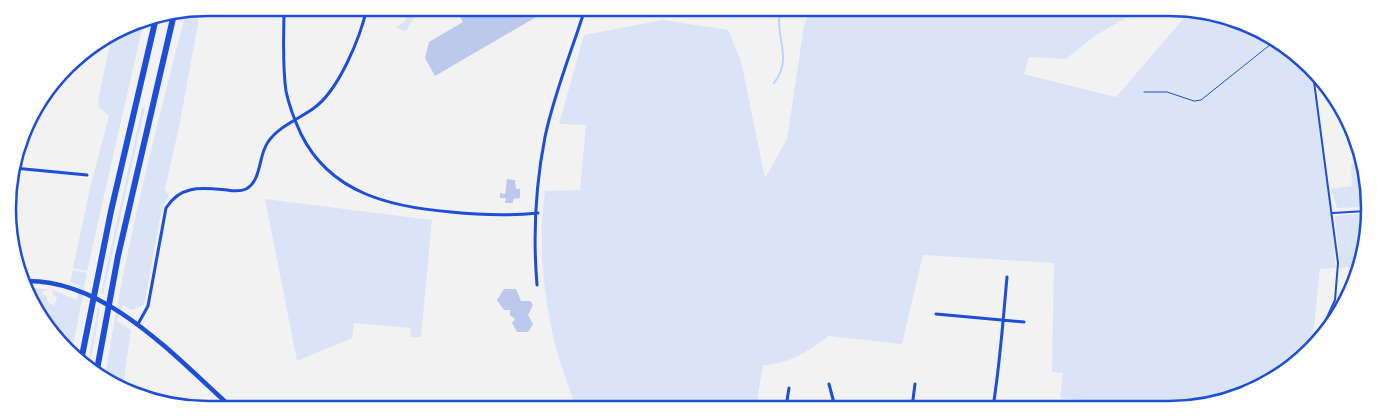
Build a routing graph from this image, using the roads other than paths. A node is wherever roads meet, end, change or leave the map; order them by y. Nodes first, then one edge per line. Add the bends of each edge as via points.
1 (284, 16) edge
2 (365, 16) edge
3 (583, 16) edge
4 (173, 20) edge
5 (155, 24) edge
6 (1314, 83) edge
7 (295, 121) junction
8 (21, 169) edge
9 (86, 175) dead end
10 (1361, 211) edge
11 (538, 213) junction
12 (1332, 213) junction
13 (1007, 277) dead end
14 (31, 282) edge
15 (537, 285) dead end
16 (1332, 310) edge
17 (936, 314) dead end
18 (1003, 320) junction
19 (1024, 322) dead end
20 (138, 324) junction
21 (83, 353) edge
22 (98, 365) edge
23 (829, 384) dead end
24 (915, 384) dead end
25 (789, 388) dead end
26 (224, 401) edge
27 (787, 401) edge
28 (833, 401) edge
29 (913, 401) edge
30 (994, 401) edge

1 - 7 street via 286,92
2 - 7 street via 331,92
3 - 11 street via 546,135 540,167
4 - 22 highway via 122,239
5 - 21 highway via 111,210
6 - 12 lane
7 - 11 street via 308,149 324,166 344,184 371,198 405,208 431,211 484,215
7 - 20 street via 274,134 268,142 257,177 246,189 198,188 186,190 171,200 166,208 148,306
8 - 9 street
10 - 12 lane
11 - 15 street
12 - 16 lane via 1338,263
13 - 18 street
14 - 20 street via 78,292
17 - 18 street
18 - 19 street
18 - 30 street
20 - 26 street
23 - 28 street
24 - 29 street
25 - 27 street

